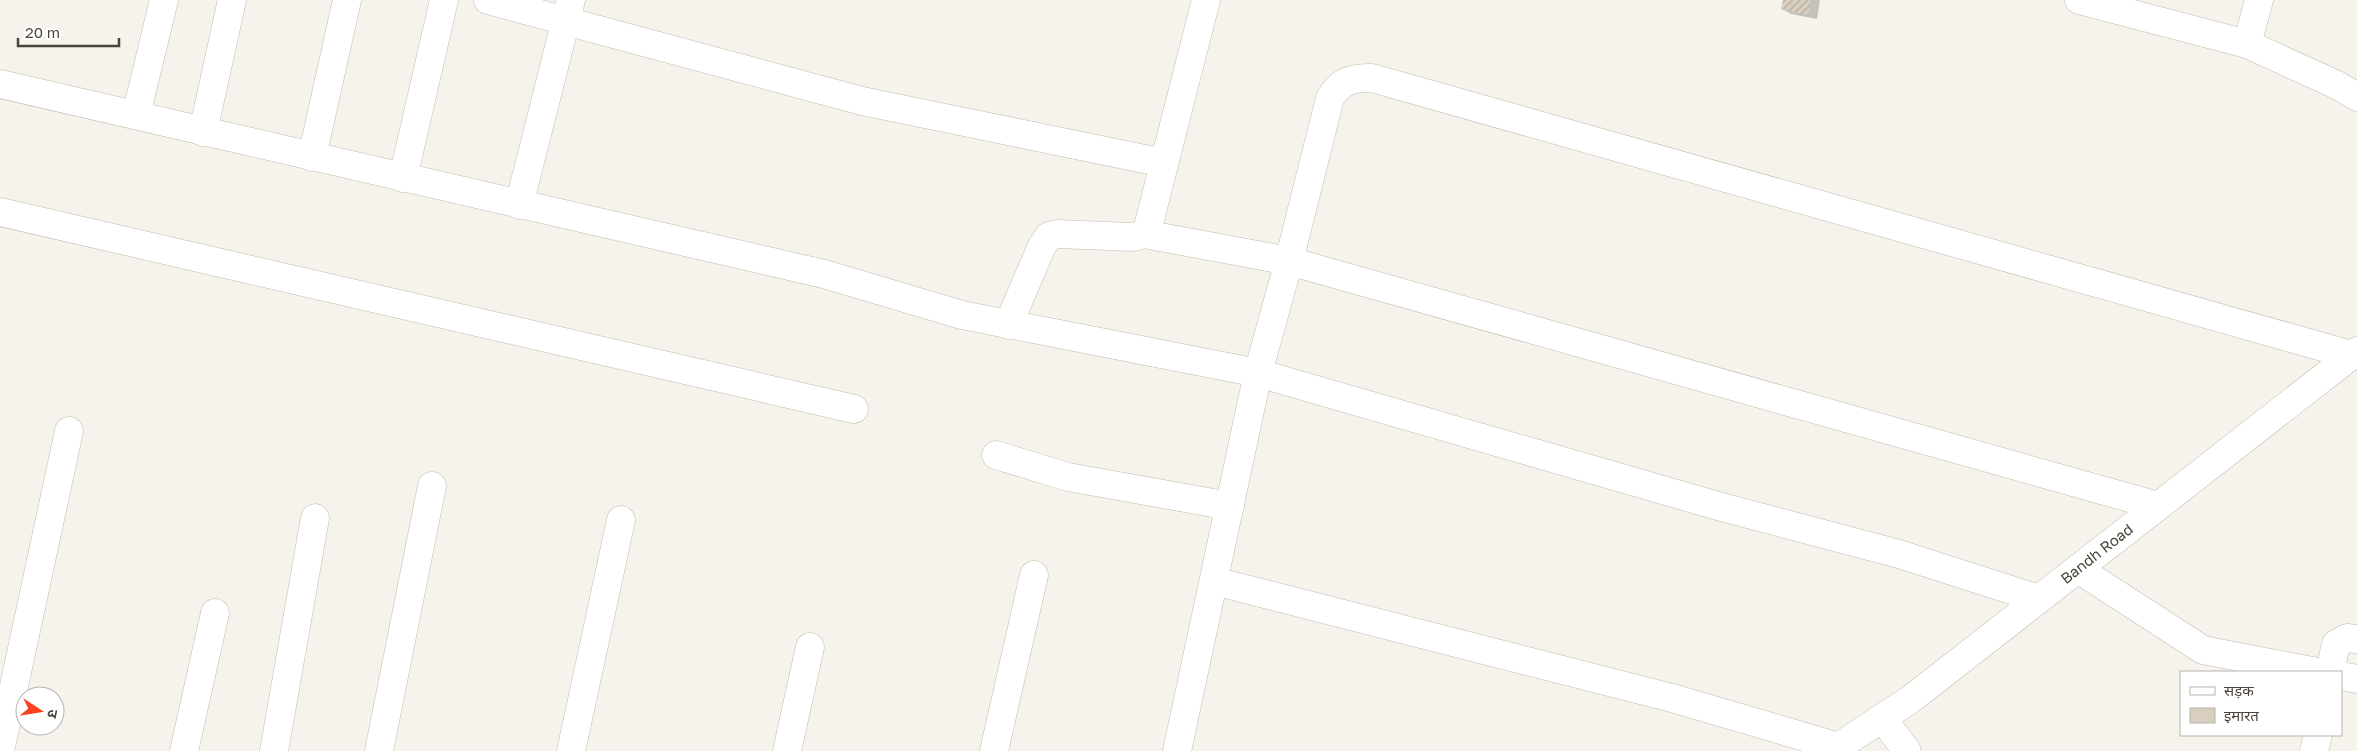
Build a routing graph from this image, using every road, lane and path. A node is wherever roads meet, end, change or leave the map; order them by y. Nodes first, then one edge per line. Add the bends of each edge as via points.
1 (164, 0) edge
2 (232, 0) edge
3 (347, 0) edge
4 (444, 0) edge
5 (488, 0) edge
6 (1206, 0) edge
7 (2079, 0) edge
8 (2259, 0) edge
9 (568, 10) edge
10 (2247, 44) junction
11 (0, 84) edge
12 (2357, 97) edge
13 (136, 115) junction
14 (203, 132) junction
15 (312, 157) junction
16 (1164, 163) junction
17 (403, 178) junction
18 (519, 205) junction
19 (0, 212) edge
20 (1144, 234) junction
21 (1289, 261) junction
22 (1008, 325) junction
23 (2354, 353) edge
24 (1258, 373) junction
25 (854, 409) dead end
26 (69, 431) dead end
27 (996, 455) dead end
28 (432, 486) dead end
29 (1230, 506) junction
30 (2158, 506) junction
31 (315, 518) dead end
32 (621, 520) dead end
33 (2078, 569) junction
34 (1034, 575) dead end
35 (1214, 581) junction
36 (2039, 599) junction
37 (215, 613) dead end
38 (2357, 639) edge
39 (810, 647) dead end
40 (2312, 671) edge
41 (2330, 671) edge
42 (2342, 676) edge
43 (2357, 679) edge
44 (1882, 718) junction
45 (2318, 736) edge
46 (1835, 749) edge
47 (0, 751) edge
48 (184, 751) edge
49 (274, 751) edge
50 (379, 751) edge
51 (570, 751) edge
52 (788, 751) edge
53 (994, 751) edge
54 (1178, 751) edge
55 (1907, 751) edge
56 (2314, 751) edge

1 - 13 street
2 - 14 street
3 - 15 street
4 - 17 street
5 - 9 street
6 - 16 street
7 - 10 street
8 - 10 street
9 - 16 street via 862,101
9 - 18 street
10 - 12 street
11 - 13 street
13 - 14 street
14 - 15 street
15 - 17 street
16 - 20 street
17 - 18 street
18 - 22 street via 824,274 962,315
19 - 25 street
20 - 21 street
20 - 22 street via 1134,237 1049,236
21 - 23 street via 1330,98 1344,81 1372,78
21 - 24 street
21 - 30 street
22 - 24 street
23 - 30 street, Bandh Road
24 - 29 street
24 - 36 street via 1718,506 1899,554
26 - 47 street
27 - 29 street via 1068,477
28 - 50 street
29 - 35 street
30 - 33 street, Bandh Road
31 - 49 street
32 - 51 street
33 - 36 street, Bandh Road
33 - 40 street via 2203,650
34 - 53 street
35 - 46 street via 1672,698
35 - 54 street
36 - 44 street, Bandh Road
37 - 48 street
38 - 41 street via 2347,638 2336,644
39 - 52 street
42 - 43 street
44 - 46 street, Bandh Road
44 - 55 street
45 - 56 street

